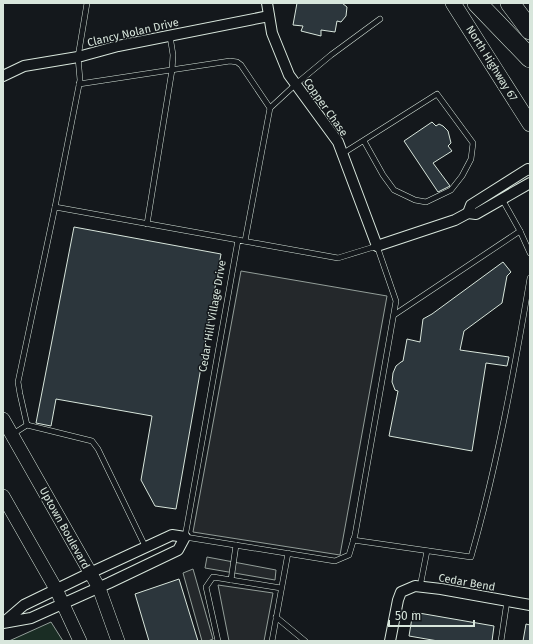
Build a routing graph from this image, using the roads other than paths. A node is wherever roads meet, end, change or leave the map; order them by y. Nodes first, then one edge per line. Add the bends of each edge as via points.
1 (87, 3) edge
2 (267, 3) edge
3 (453, 3) edge
4 (477, 3) edge
5 (510, 3) edge
6 (269, 16) junction
7 (380, 19) dead end
8 (530, 30) edge
9 (170, 36) junction
10 (78, 57) junction
11 (530, 58) edge
12 (172, 70) junction
13 (3, 76) edge
14 (79, 84) junction
15 (296, 84) junction
16 (270, 108) junction
17 (530, 124) edge
18 (364, 141) junction
19 (342, 154) junction
20 (530, 170) edge
21 (530, 183) edge
22 (502, 199) junction
23 (55, 207) junction
24 (468, 213) junction
25 (147, 224) junction
26 (520, 231) junction
27 (238, 240) junction
28 (245, 241) junction
29 (377, 246) junction
30 (530, 253) edge
31 (530, 278) edge
32 (394, 315) junction
33 (3, 419) edge
34 (28, 426) junction
35 (12, 434) junction
36 (3, 496) edge
37 (185, 536) junction
38 (354, 540) junction
39 (236, 545) junction
40 (146, 548) junction
41 (427, 551) junction
42 (288, 553) junction
43 (90, 573) junction
44 (231, 580) junction
45 (420, 587) junction
46 (99, 588) junction
47 (282, 588) junction
48 (56, 589) junction
49 (508, 601) junction
50 (64, 604) junction
51 (530, 605) edge
52 (276, 617) junction
53 (80, 641) edge
54 (118, 641) edge
55 (218, 641) edge
56 (272, 641) edge
57 (305, 641) edge
58 (390, 641) edge
59 (500, 641) edge

1 - 10 lane
2 - 6 street, Copper Chase
3 - 17 main road, North Highway 67
4 - 11 highway
5 - 8 highway
6 - 9 street, Clancy Nolan Drive
6 - 15 street, Copper Chase via 272,33 289,75
7 - 15 lane via 343,45
9 - 10 street, Clancy Nolan Drive
9 - 12 lane
10 - 13 street, Clancy Nolan Drive via 24,66
10 - 14 lane
12 - 14 lane
12 - 16 lane via 237,62
12 - 25 lane
14 - 23 lane
15 - 16 lane
15 - 19 street, Copper Chase via 338,142
16 - 28 lane
18 - 18 lane via 437,94 472,143 471,159 451,190 426,202 394,190
18 - 19 lane
19 - 29 street, Copper Chase
20 - 24 street via 471,205
21 - 22 street
22 - 24 street via 476,214
22 - 26 lane
23 - 25 lane
23 - 34 lane via 18,382
24 - 29 street via 455,220
25 - 27 lane
26 - 30 lane
26 - 32 lane
27 - 28 lane
27 - 37 lane, Cedar Hill Village Drive
28 - 29 lane via 338,258
29 - 32 lane via 396,301
31 - 41 lane via 486,503 471,557
32 - 38 lane
33 - 35 street, Uptown Boulevard
34 - 35 lane
34 - 40 lane via 92,441
35 - 43 street, Uptown Boulevard
36 - 48 street
37 - 39 lane
37 - 40 street via 172,536
37 - 46 street, Cedar Hill Village Drive via 178,550
38 - 41 lane
38 - 42 lane via 349,555 335,561
39 - 42 lane
39 - 44 lane
40 - 43 street
41 - 45 lane
42 - 47 lane
43 - 46 street, Uptown Boulevard
43 - 48 street
44 - 47 lane
44 - 55 lane via 213,577 206,587
45 - 49 street, Cedar Bend
45 - 58 street, Cedar Bend via 415,586 401,592
46 - 50 street, Cedar Hill Village Drive
46 - 54 street, Uptown Boulevard
47 - 52 lane
48 - 50 street
48 - 50 street, Cedar Hill Village Drive via 24,605 3,623 31,618
49 - 51 street, Cedar Bend
49 - 59 lane
50 - 53 street
52 - 56 lane
52 - 57 lane

